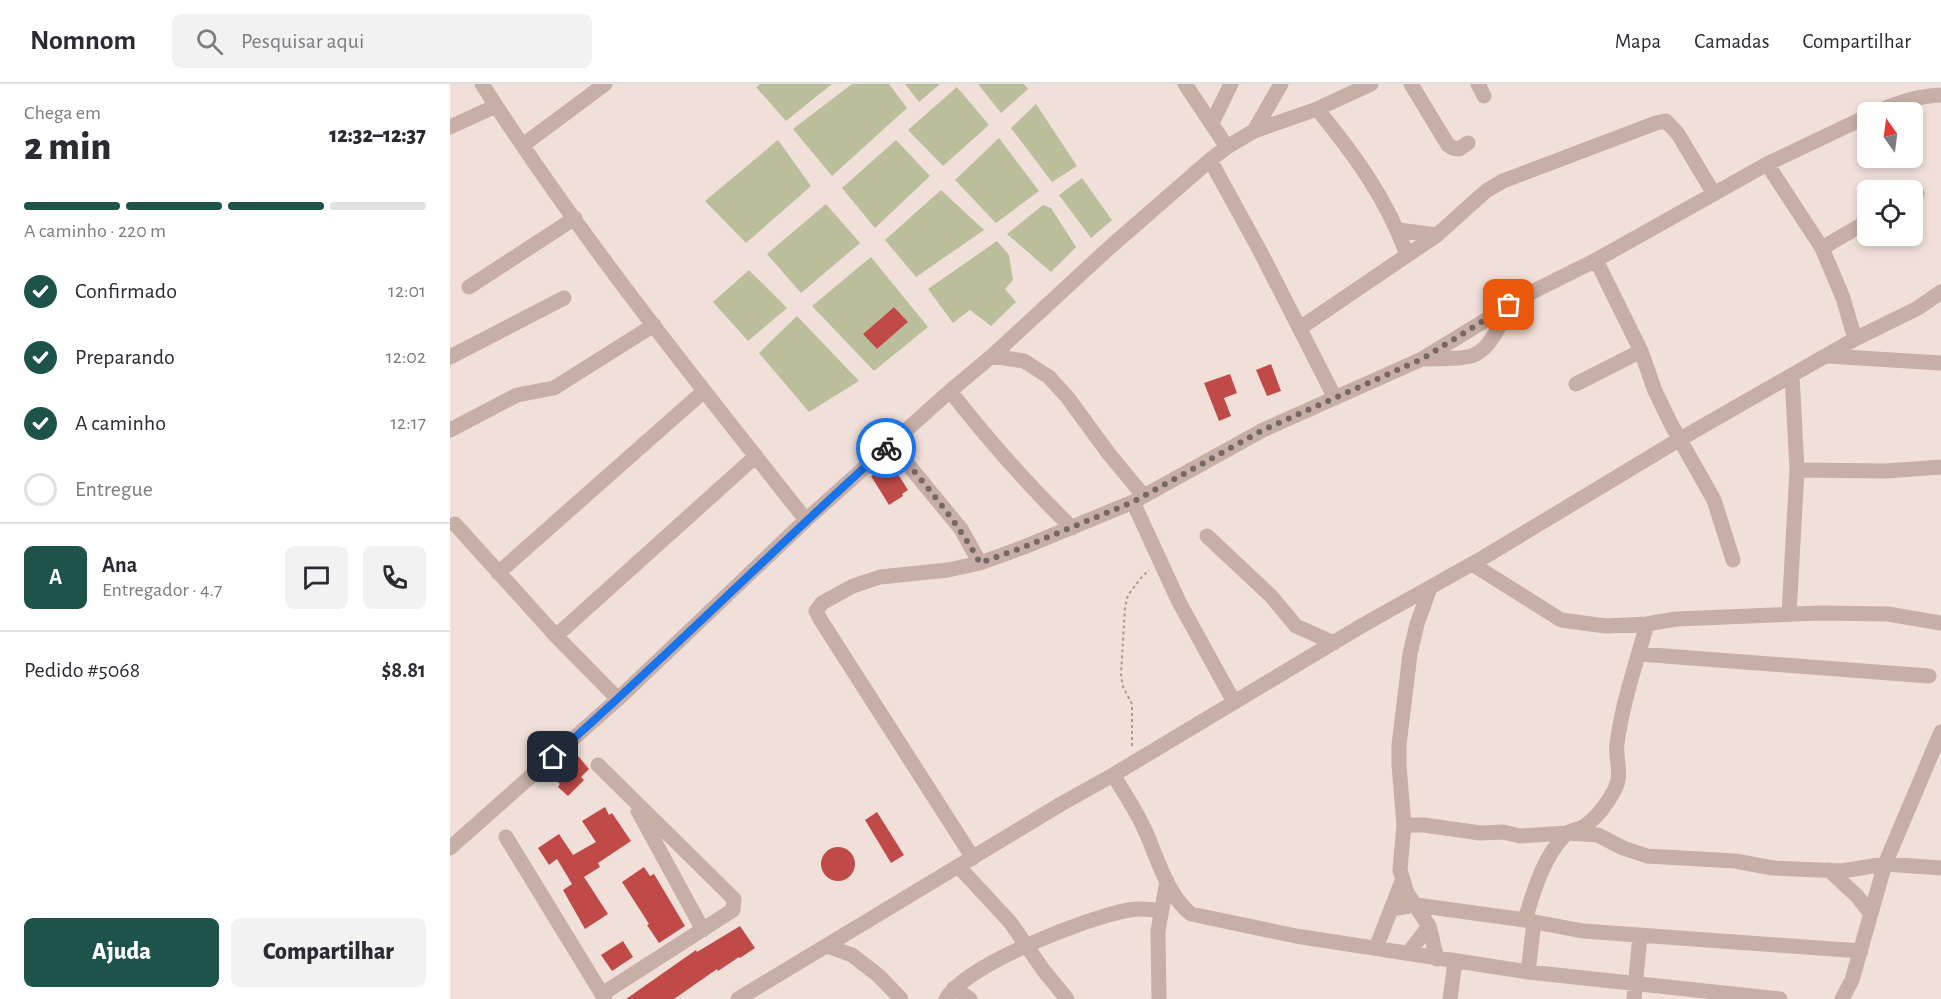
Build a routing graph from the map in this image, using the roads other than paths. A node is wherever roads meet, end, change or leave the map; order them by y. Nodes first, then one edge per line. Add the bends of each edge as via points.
1 (482, 84) edge
2 (605, 84) edge
3 (1185, 84) edge
4 (1232, 84) edge
5 (1281, 84) edge
6 (1371, 84) edge
7 (1411, 84) edge
8 (1941, 95) edge
9 (1899, 102) edge
10 (496, 106) junction
11 (1317, 109) junction
12 (1857, 121) edge
13 (1212, 123) junction
14 (450, 127) edge
15 (1254, 130) junction
16 (1468, 143) dead end
17 (523, 145) junction
18 (1227, 147) junction
19 (1210, 160) junction
20 (1767, 164) junction
21 (1714, 194) junction
22 (575, 218) junction
23 (1857, 227) edge
24 (1398, 230) junction
25 (1437, 235) junction
26 (1822, 248) junction
27 (1407, 255) junction
28 (1596, 260) junction
29 (469, 287) dead end
30 (1941, 292) edge
31 (564, 298) dead end
32 (1509, 305) junction
33 (654, 326) junction
34 (1300, 328) junction
35 (1855, 339) junction
36 (1641, 351) junction
37 (993, 356) junction
38 (1826, 356) junction
39 (450, 357) edge
40 (1422, 359) junction
41 (1941, 363) edge
42 (1792, 375) junction
43 (1576, 384) dead end
44 (705, 390) junction
45 (950, 391) junction
46 (1335, 398) junction
47 (450, 430) edge
48 (1680, 440) junction
49 (891, 444) junction
50 (756, 456) junction
51 (1941, 467) edge
52 (1797, 470) junction
53 (1138, 499) junction
54 (806, 520) junction
55 (455, 524) dead end
56 (1072, 528) junction
57 (1207, 536) dead end
58 (1733, 560) dead end
59 (980, 563) junction
60 (1472, 564) junction
61 (498, 573) junction
62 (1431, 588) junction
63 (1391, 610) junction
64 (1789, 614) junction
65 (1941, 623) edge
66 (1417, 624) junction
67 (1647, 624) junction
68 (556, 636) junction
69 (1334, 643) junction
70 (1639, 654) junction
71 (1929, 676) dead end
72 (618, 699) junction
73 (1234, 702) junction
74 (1941, 732) edge
75 (598, 765) dead end
76 (1113, 775) junction
77 (630, 797) junction
78 (1404, 825) junction
79 (1568, 833) junction
80 (506, 837) dead end
81 (450, 848) edge
82 (973, 858) junction
83 (1885, 864) junction
84 (959, 867) junction
85 (1941, 868) edge
86 (1829, 870) junction
87 (1167, 880) junction
88 (1402, 881) junction
89 (1416, 905) junction
90 (1391, 909) junction
91 (1161, 910) junction
92 (1870, 913) junction
93 (1530, 921) junction
94 (1430, 926) junction
95 (703, 930) junction
96 (1640, 935) junction
97 (1027, 945) junction
98 (827, 946) junction
99 (1376, 948) junction
100 (1861, 951) junction
101 (1409, 952) junction
102 (1437, 959) junction
103 (1455, 962) junction
104 (1528, 972) junction
105 (1635, 991) edge
106 (950, 994) edge
107 (1714, 996) edge
108 (604, 997) edge
109 (738, 999) edge
110 (901, 999) edge
111 (970, 999) edge
112 (1068, 999) edge
113 (1159, 999) edge
114 (1450, 999) edge
115 (1779, 999) edge
116 (1842, 999) edge

1 - 10 street
2 - 17 street
3 - 13 street
4 - 13 street
5 - 15 street
6 - 11 street
7 - 16 street via 1448,145 1460,149
8 - 9 street
10 - 14 street
10 - 17 street
11 - 15 street
11 - 24 street via 1365,170
12 - 20 street
13 - 18 street
15 - 18 street
17 - 22 street
18 - 19 street
19 - 34 street
19 - 37 street
20 - 21 street
20 - 26 street
21 - 25 street via 1666,121 1503,181 1486,191
21 - 28 street
22 - 29 street
22 - 33 street
23 - 26 street
24 - 25 street
24 - 27 street
25 - 27 street
26 - 35 street
27 - 34 street
28 - 32 street
28 - 36 street
30 - 35 street
31 - 39 street
32 - 40 street
32 - 40 street via 1490,340 1473,356
33 - 44 street
33 - 47 street via 554,388 517,395
34 - 46 street
35 - 38 street
36 - 43 street
36 - 48 street via 1655,391
37 - 45 street
37 - 53 street via 1024,361 1049,377 1109,454
38 - 41 street
38 - 42 street
40 - 46 street
42 - 48 street
42 - 52 street
44 - 50 street
44 - 61 street
45 - 49 street
45 - 56 street via 991,444
46 - 53 street via 1263,430
48 - 58 street via 1714,500
48 - 60 street
49 - 54 street
49 - 59 street via 960,529
50 - 54 street
50 - 68 street
51 - 52 street
52 - 64 street
53 - 56 street
53 - 73 street via 1179,602
54 - 72 street
55 - 61 street
56 - 59 street
57 - 69 street via 1271,596 1296,626
59 - 82 street via 880,577 853,586 822,603 816,611
60 - 62 street
60 - 67 street via 1561,620 1613,626
61 - 68 street
62 - 63 street
62 - 66 street
63 - 66 street
63 - 69 street
64 - 65 street via 1888,614
64 - 67 street
66 - 78 street via 1399,745
67 - 70 street
68 - 72 street
69 - 73 street
70 - 71 street
70 - 79 street via 1616,747 1620,770 1616,788 1590,822
72 - 81 street
73 - 76 street
74 - 83 street
75 - 77 street
76 - 82 street
76 - 87 street via 1136,812
77 - 95 street
77 - 95 street via 734,899 733,909
78 - 79 street via 1520,836
78 - 88 street
79 - 86 street via 1598,835 1647,856
79 - 93 street via 1536,882
80 - 108 street
82 - 84 street
83 - 85 street
83 - 86 street
83 - 92 street
84 - 97 street
84 - 98 street
86 - 92 street
87 - 91 street
87 - 99 street via 1191,914
88 - 89 street
88 - 90 street
89 - 90 street
89 - 93 street
89 - 94 street
90 - 99 street
91 - 97 street via 1123,911
91 - 113 street
92 - 100 street
93 - 96 street via 1583,931
93 - 104 street
94 - 101 street
94 - 102 street
95 - 108 street
96 - 100 street
96 - 105 street
97 - 106 street via 966,978
97 - 112 street
98 - 109 street
98 - 110 street via 852,955
99 - 101 street
100 - 116 street
101 - 102 street
102 - 103 street
103 - 104 street
103 - 114 street
104 - 105 street
105 - 107 street
106 - 111 street
107 - 115 street

